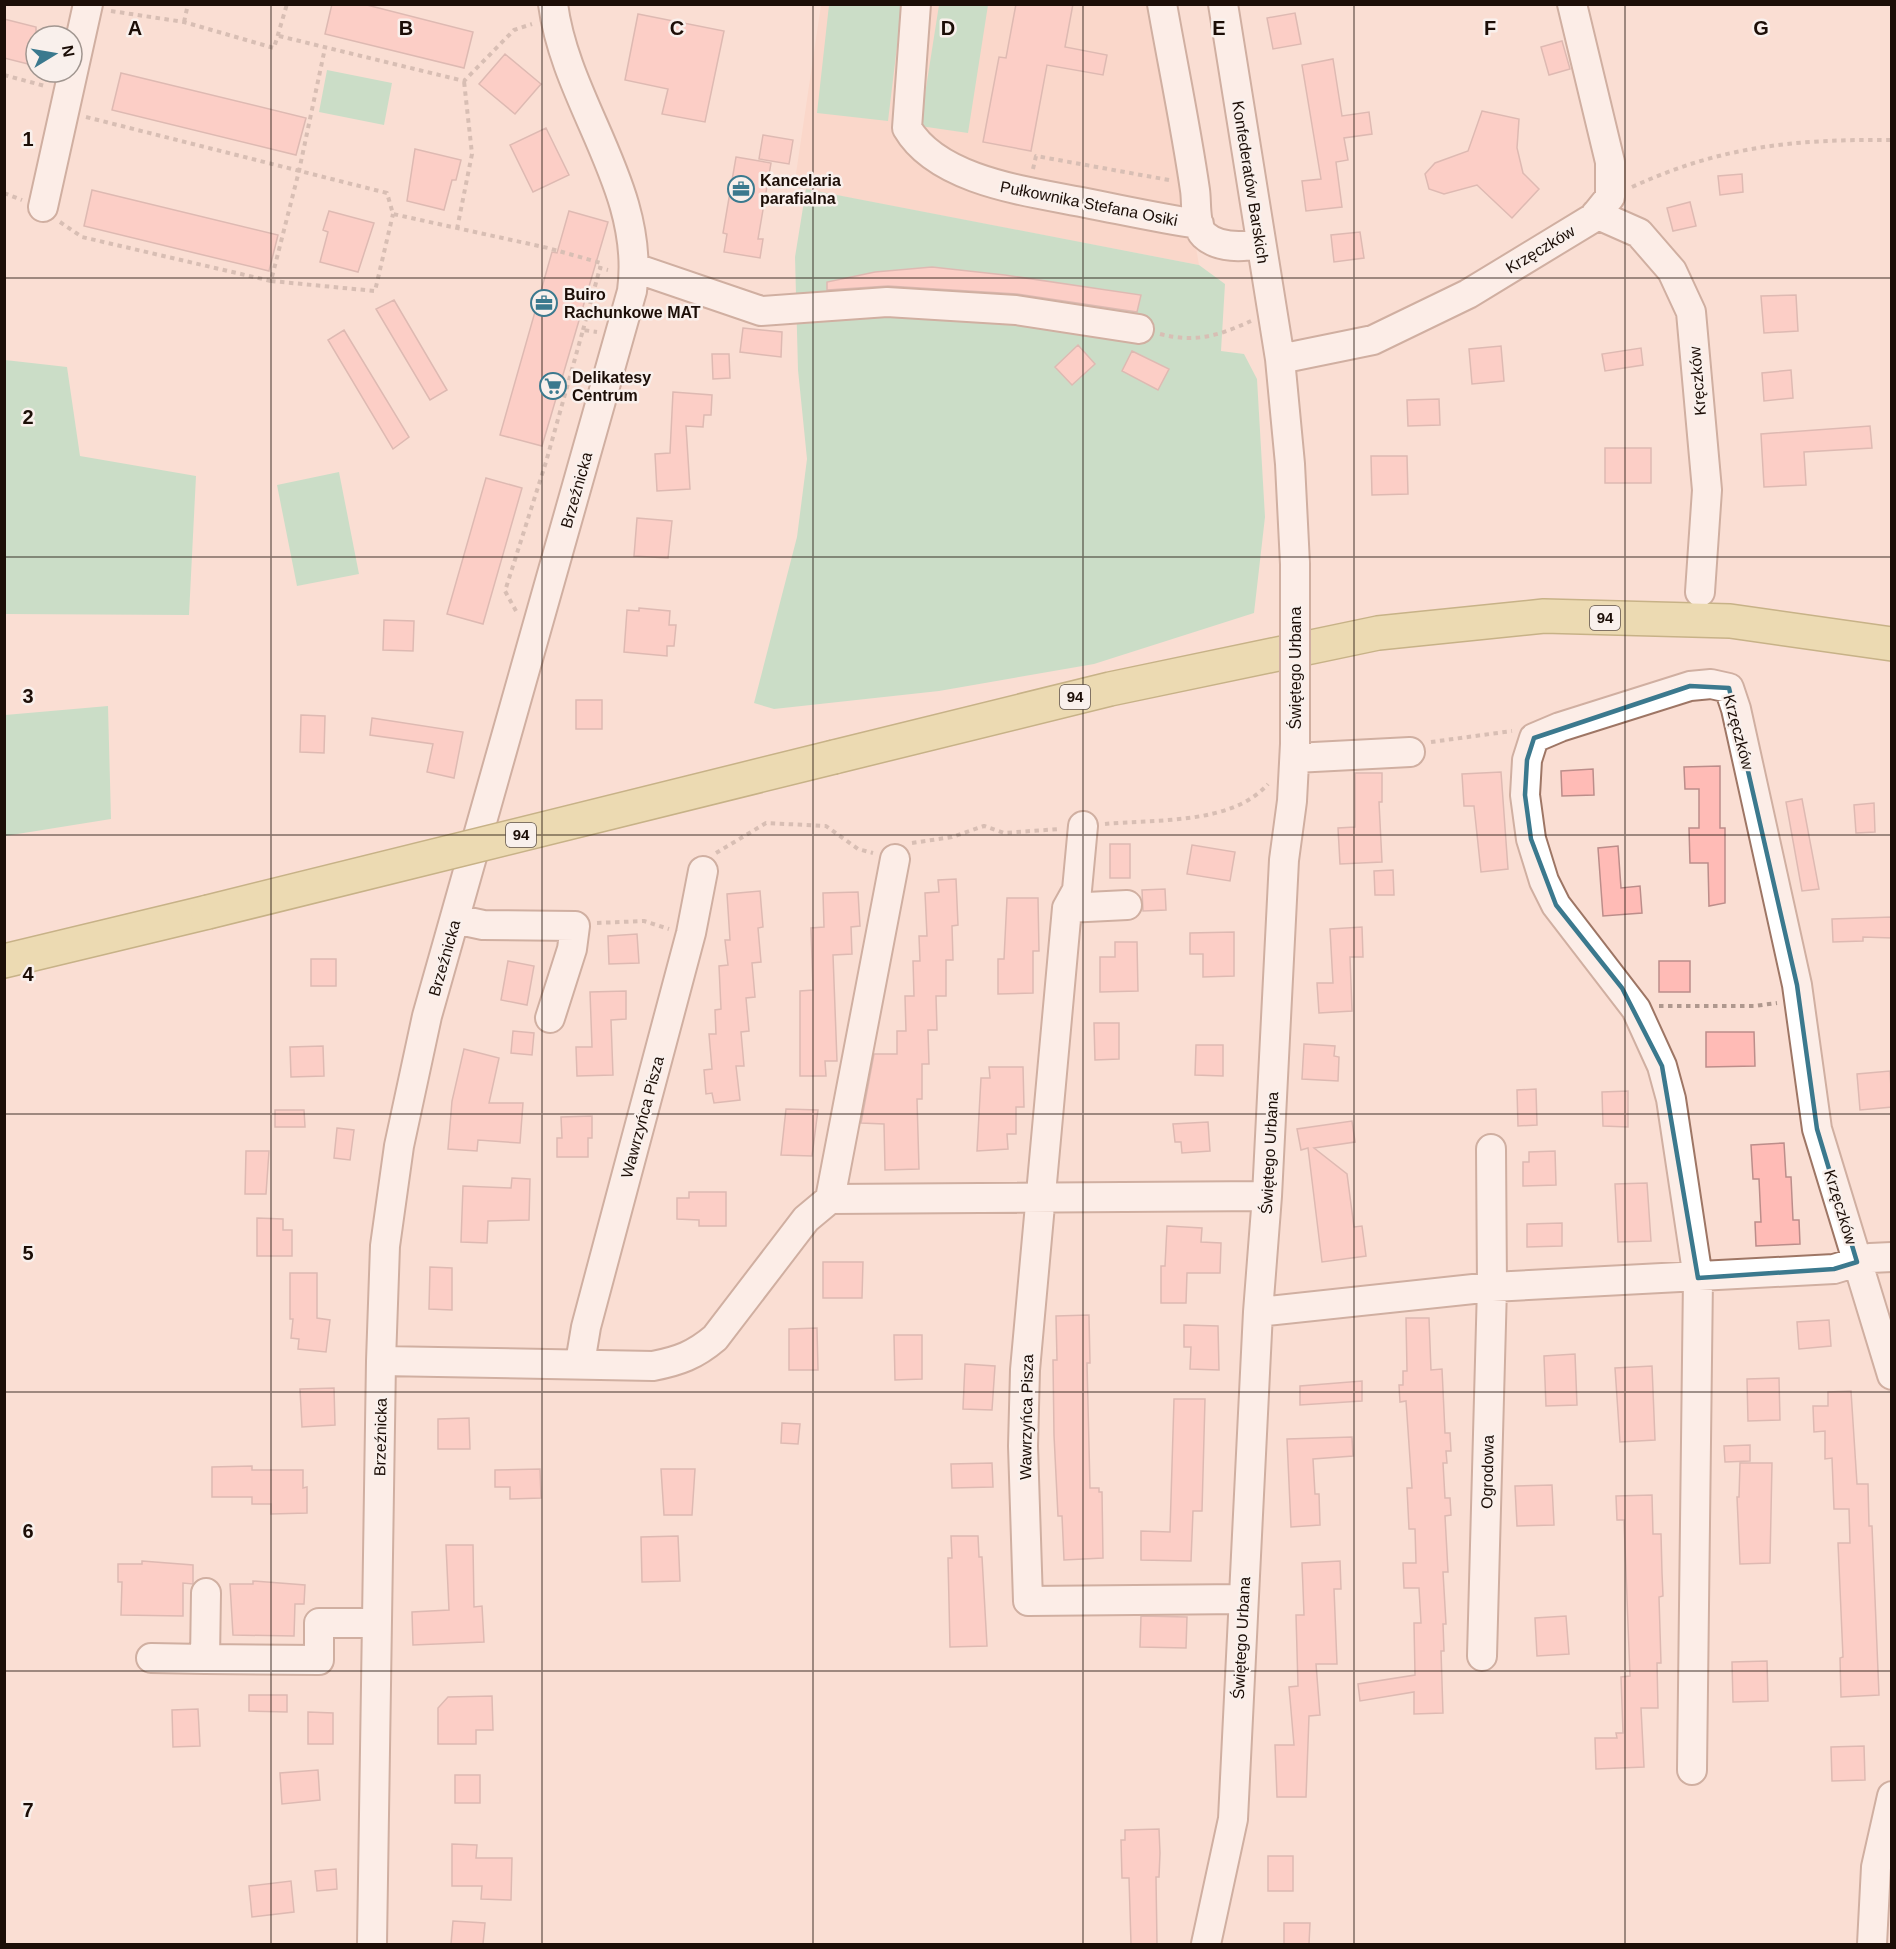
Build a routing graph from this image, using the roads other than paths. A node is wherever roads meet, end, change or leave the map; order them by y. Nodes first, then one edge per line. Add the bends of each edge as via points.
1 (916, 4) edge
2 (1162, 4) edge
3 (1223, 4) edge
4 (1572, 4) edge
5 (95, 7) edge
6 (547, 13) edge
7 (1603, 206) junction
8 (50, 213) road end
9 (1199, 224) junction
10 (1261, 244) junction
11 (623, 270) junction
12 (1139, 329) road end
13 (1280, 359) junction
14 (1700, 592) dead end
15 (1892, 644) edge
16 (1295, 751) junction
17 (1410, 752) road end
18 (1083, 826) road end
19 (895, 859) road end
20 (703, 871) road end
21 (1127, 904) dead end
22 (1067, 908) junction
23 (455, 919) junction
24 (4, 961) edge
25 (550, 1018) dead end
26 (1491, 1149) dead end
27 (1267, 1196) junction
28 (830, 1198) junction
29 (1041, 1198) junction
30 (1892, 1257) edge
31 (1857, 1262) junction
32 (1698, 1278) junction
33 (1492, 1287) junction
34 (1258, 1312) junction
35 (381, 1361) junction
36 (580, 1363) junction
37 (1892, 1375) edge
38 (206, 1593) dead end
39 (1243, 1599) junction
40 (377, 1623) junction
41 (1482, 1656) dead end
42 (151, 1658) dead end
43 (205, 1659) junction
44 (1692, 1770) dead end
45 (1892, 1796) edge
46 (372, 1944) edge
47 (1206, 1944) edge
48 (1872, 1944) edge

1 - 9 street, Pułkownika Stefana Osiki via 907,128 916,144 993,184
2 - 9 street, Pułkownika Stefana Osiki
3 - 10 street, Konfederatów Barskich
4 - 7 street via 1610,162
5 - 8 street via 64,111
6 - 11 street, Brzeźnicka via 556,25 625,204 634,246
7 - 13 street, Krzęczków via 1468,294 1373,340
7 - 14 street, Kręczków via 1639,233 1672,271 1691,312 1707,490
9 - 10 street, Pułkownika Stefana Osiki via 1204,235 1224,245
10 - 13 street, Konfederatów Barskich
11 - 12 street via 761,311 887,302 1016,310
11 - 23 street, Brzeźnicka via 632,291
13 - 16 street, Świętego Urbana, bridge via 1295,564
15 - 24 main road, 94, bridge via 1730,621 1544,616 1378,633 1110,689
16 - 17 street
16 - 27 street, Świętego Urbana via 1284,860
18 - 22 street, Wawrzyńca Pisza via 1077,890
19 - 28 street
20 - 36 street, Wawrzyńca Pisza via 691,933 586,1327
21 - 22 street
22 - 29 street, Wawrzyńca Pisza
23 - 25 street via 483,925 575,926 572,949
23 - 35 street, Brzeźnicka via 427,1016 399,1146 385,1246
26 - 33 street, Ogrodowa
27 - 29 street
27 - 34 street, Świętego Urbana
28 - 29 street
28 - 36 street via 806,1219 715,1338 699,1352 680,1361 653,1366
29 - 39 street, Wawrzyńca Pisza via 1025,1370 1028,1601
30 - 31 street
31 - 32 street via 1834,1269
31 - 32 street, Krzęczków via 1817,1129 1797,985 1729,688 1711,684 1690,686 1534,738 1527,760 1525,795 1531,839 1556,905 1622,988 1662,1066 1671,1099
31 - 37 street, Krzęczków
32 - 33 street
32 - 44 street
33 - 34 street
33 - 41 street, Ogrodowa
34 - 39 street, Świętego Urbana
35 - 36 street
35 - 40 street, Brzeźnicka
38 - 43 street
39 - 47 street, Świętego Urbana via 1233,1819
40 - 43 street via 319,1623 319,1660
40 - 46 street, Brzeźnicka
42 - 43 street
45 - 48 street via 1876,1867

